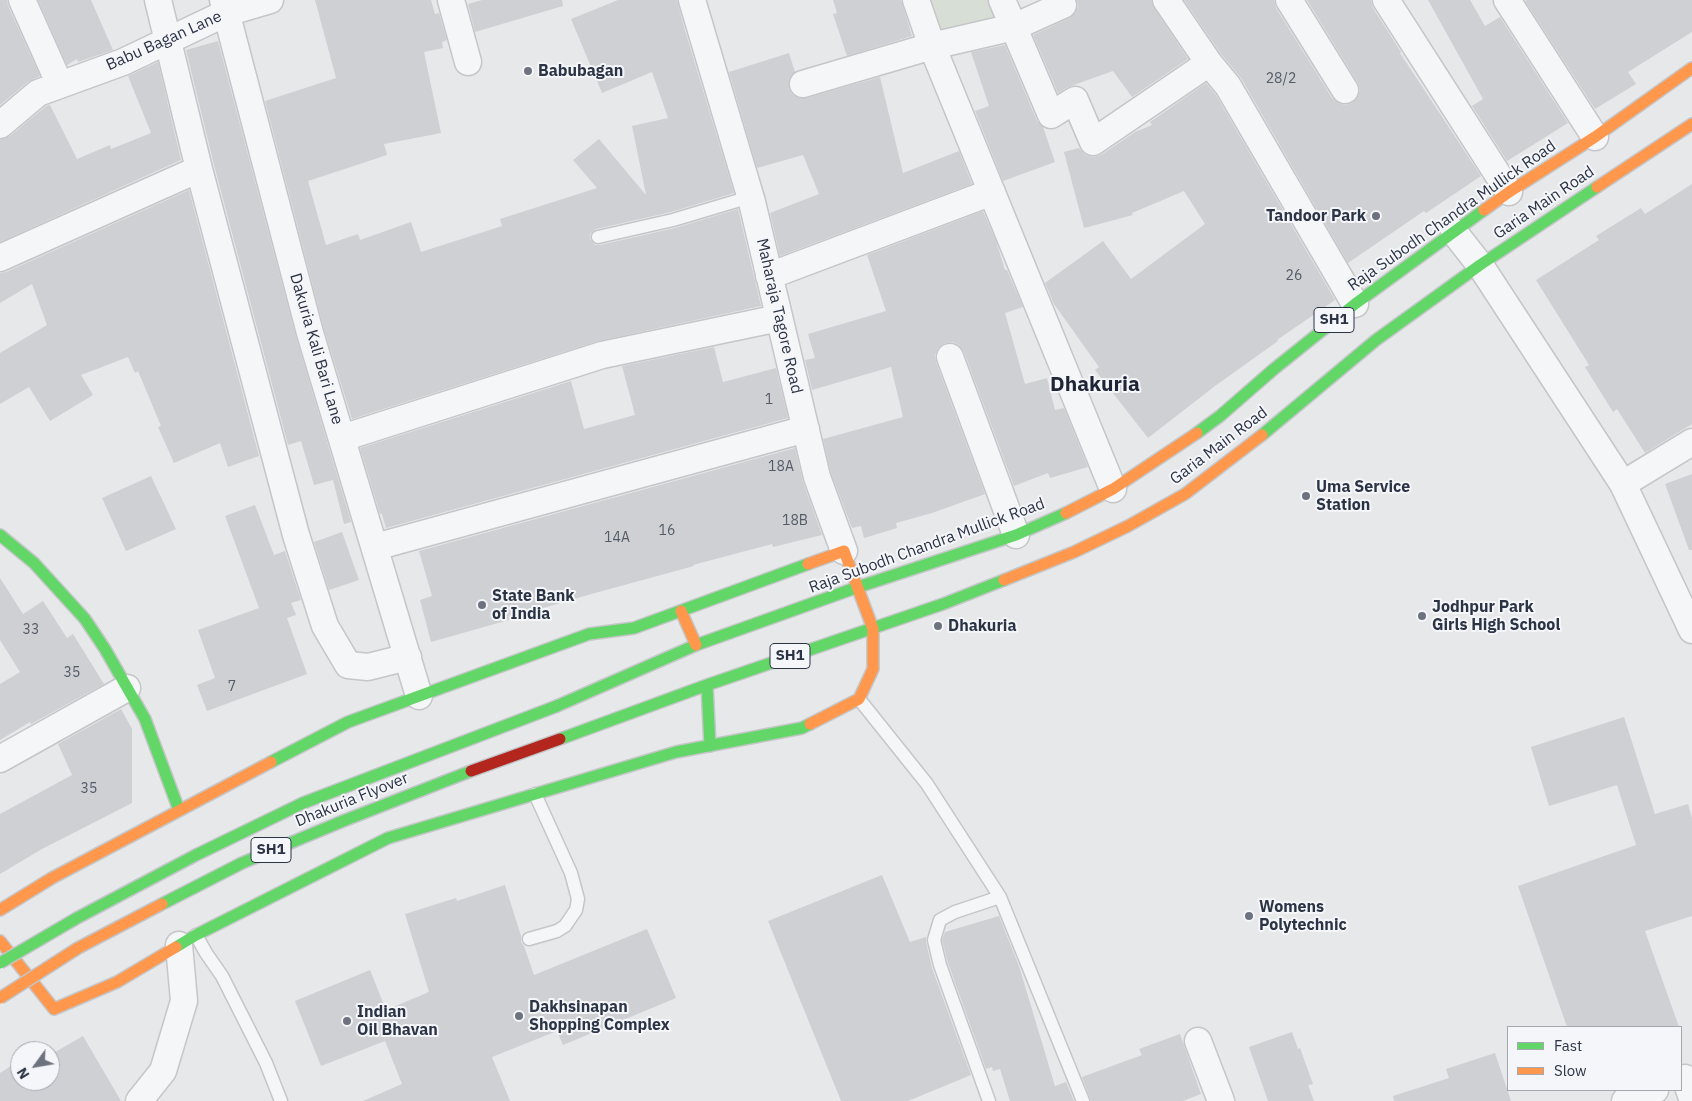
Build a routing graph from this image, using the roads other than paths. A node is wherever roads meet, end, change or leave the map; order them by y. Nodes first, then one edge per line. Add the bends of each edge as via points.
1 (22, 0) edge
2 (158, 0) edge
3 (270, 0) edge
4 (451, 0) edge
5 (916, 0) edge
6 (1002, 0) edge
7 (1166, 0) edge
8 (1289, 0) edge
9 (1386, 0) edge
10 (1506, 0) edge
11 (698, 1) edge
12 (1063, 5) dead end
13 (225, 7) edge
14 (1014, 27) junction
15 (167, 41) junction
16 (932, 46) junction
17 (468, 62) dead end
18 (1209, 63) junction
19 (1692, 68) edge
20 (803, 84) dead end
21 (60, 85) junction
22 (1345, 90) dead end
23 (1692, 124) edge
24 (0, 125) edge
25 (1596, 137) junction
26 (199, 169) junction
27 (992, 192) junction
28 (1509, 192) junction
29 (750, 197) junction
30 (1454, 232) junction
31 (598, 237) dead end
32 (0, 258) edge
33 (1480, 266) junction
34 (769, 276) junction
35 (1355, 304) junction
36 (779, 318) junction
37 (950, 357) dead end
38 (806, 429) junction
39 (342, 438) junction
40 (1692, 442) edge
41 (1623, 484) junction
42 (1113, 489) junction
43 (0, 535) edge
44 (1016, 535) junction
45 (375, 547) junction
46 (844, 551) junction
47 (858, 587) junction
48 (680, 611) junction
49 (873, 629) junction
50 (1692, 630) edge
51 (696, 645) junction
52 (408, 657) junction
53 (707, 685) junction
54 (127, 688) junction
55 (419, 696) junction
56 (859, 699) junction
57 (710, 746) junction
58 (0, 759) edge
59 (535, 794) junction
60 (179, 810) junction
61 (1000, 897) junction
62 (0, 910) edge
63 (530, 939) dead end
64 (188, 940) junction
65 (0, 941) edge
66 (0, 963) edge
67 (0, 998) edge
68 (1198, 1041) dead end
69 (1652, 1091) edge
70 (139, 1101) edge
71 (281, 1101) edge
72 (990, 1101) edge
73 (1083, 1101) edge
74 (1221, 1101) edge
75 (1625, 1101) edge

1 - 21 street
2 - 15 street
3 - 13 street, Babu Bagan Lane
4 - 17 street
5 - 16 street
6 - 14 street
7 - 18 street
8 - 22 street
9 - 28 street
10 - 25 street
11 - 29 street, Maharaja Tagore Road
12 - 14 street
13 - 15 street, Babu Bagan Lane
13 - 39 street, Dakuria Kali Bari Lane via 310,333
14 - 16 street
14 - 18 street via 1051,115 1075,100 1093,142
15 - 21 street, Babu Bagan Lane via 123,62
15 - 26 street
16 - 20 street
16 - 27 street
18 - 35 street via 1228,86
19 - 25 main road, Raja Subodh Chandra Mullick Road / SH1
21 - 24 street, Babu Bagan Lane via 38,93
23 - 33 main road, Garia Main Road / SH1
25 - 28 main road, Raja Subodh Chandra Mullick Road / SH1
26 - 32 street
26 - 52 street via 296,536 325,626 348,665 368,668
27 - 34 street
27 - 42 street
28 - 30 main road, Raja Subodh Chandra Mullick Road / SH1
29 - 31 lane via 673,220
29 - 34 street, Maharaja Tagore Road
30 - 33 street
30 - 35 main road, Raja Subodh Chandra Mullick Road / SH1
33 - 41 street
33 - 49 main road, Garia Main Road / SH1 via 1376,340 1249,446 1184,494 1074,552
34 - 36 street, Maharaja Tagore Road
35 - 42 main road, Raja Subodh Chandra Mullick Road / SH1 via 1220,416
36 - 38 street, Maharaja Tagore Road
36 - 39 street via 602,355
37 - 44 street
38 - 45 street
38 - 46 street, Maharaja Tagore Road via 817,477
39 - 45 street, Dakuria Kali Bari Lane
40 - 41 street
41 - 50 street
42 - 44 main road, Raja Subodh Chandra Mullick Road / SH1
43 - 54 main road via 34,563 85,619
44 - 47 main road, Raja Subodh Chandra Mullick Road / SH1
45 - 52 street, Dakuria Kali Bari Lane
46 - 47 main road, Maharaja Tagore Road
46 - 48 main road
47 - 49 main road, Maharaja Tagore Road
47 - 51 main road, Raja Subodh Chandra Mullick Road / SH1
48 - 51 main road
48 - 55 main road via 634,628 588,634
49 - 53 main road, Garia Main Road / SH1
49 - 56 main road via 872,669
51 - 66 main road, Dhakuria Flyover / SH1, bridge via 557,706 303,803 196,855
52 - 55 street, Dakuria Kali Bari Lane
53 - 57 main road
53 - 67 main road, Dhakuria Flyover / SH1, bridge via 423,789 242,863 78,948
54 - 58 street
54 - 60 main road via 145,719
55 - 60 main road via 348,722
56 - 57 main road via 802,728
56 - 61 lane via 927,784
57 - 59 main road via 676,752
59 - 63 lane via 571,874 578,899 576,910 565,926
59 - 64 main road via 388,838
60 - 62 main road via 52,878
61 - 72 lane via 940,920 934,940 940,965
61 - 73 lane
64 - 65 main road via 117,982 54,1009
64 - 70 street via 184,1001 163,1071
64 - 71 lane via 206,953 222,976
68 - 74 street
69 - 75 street

